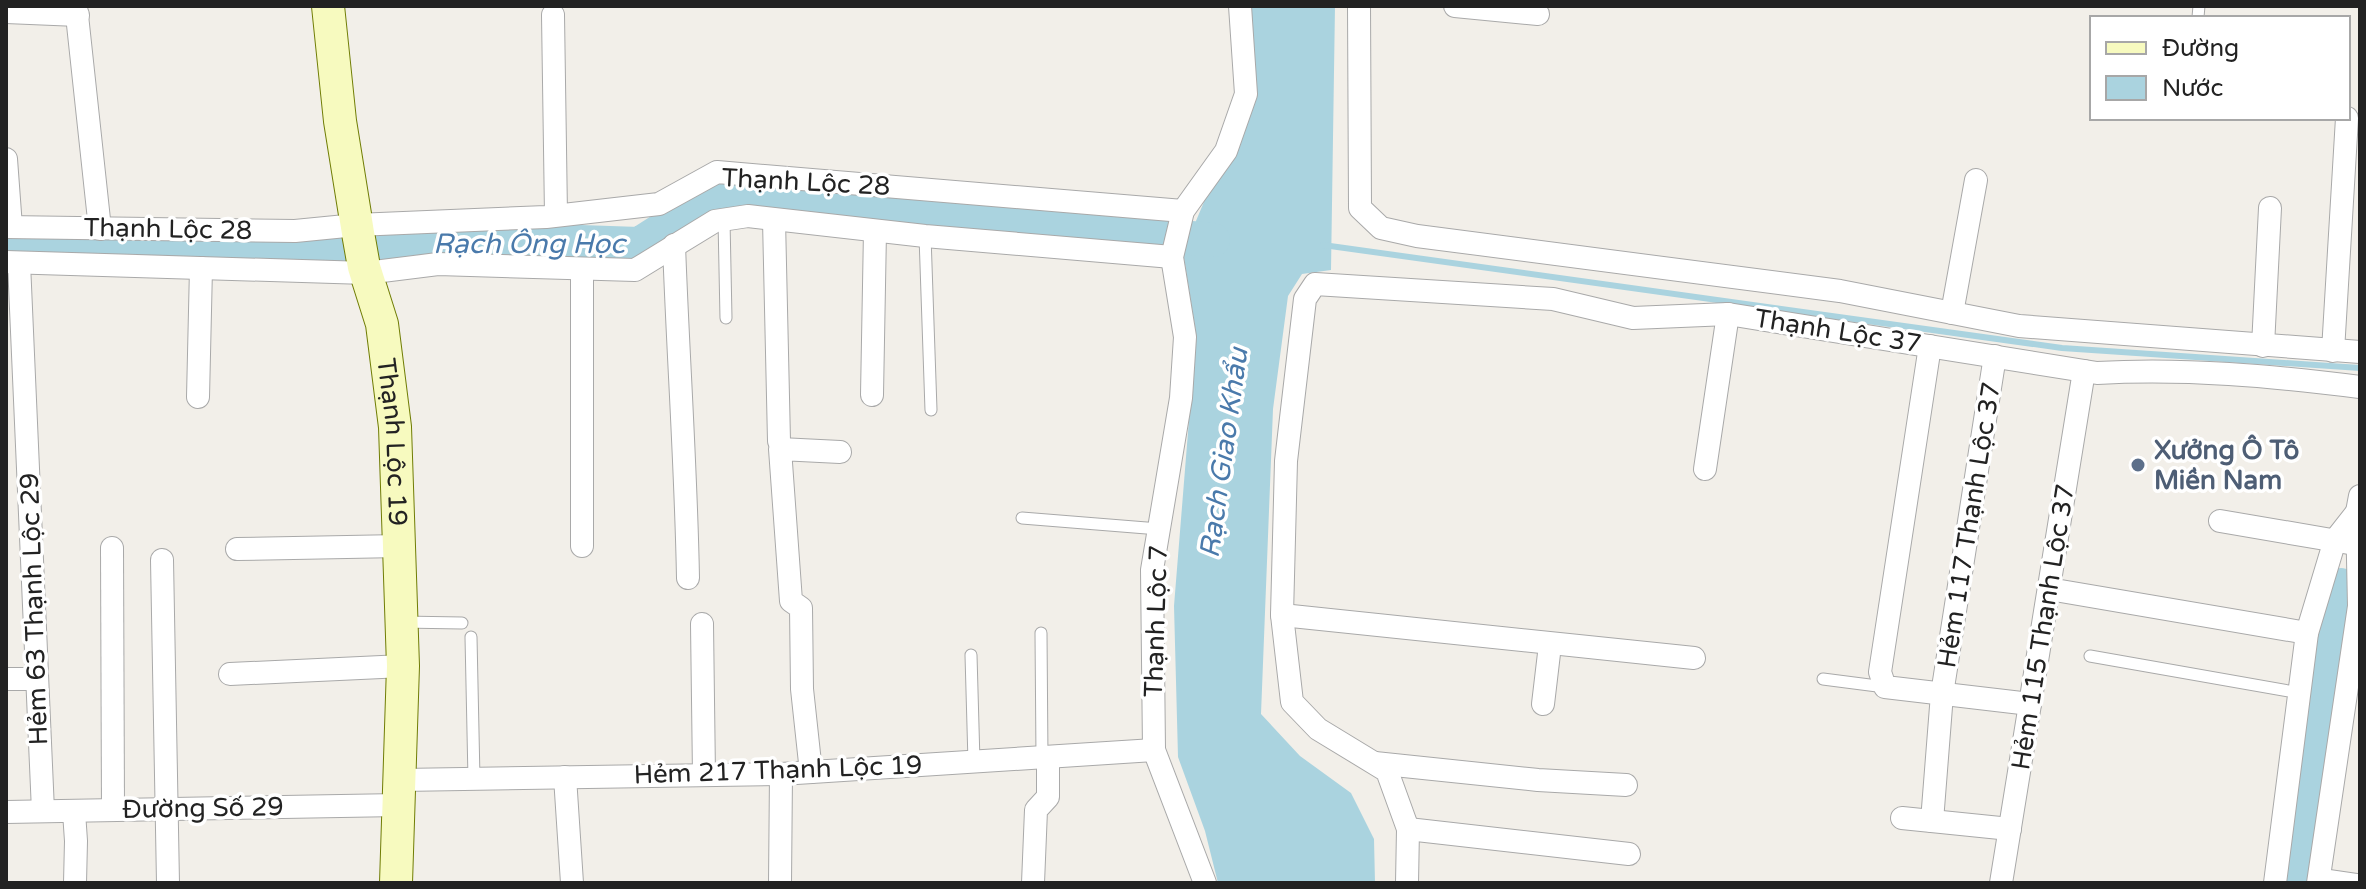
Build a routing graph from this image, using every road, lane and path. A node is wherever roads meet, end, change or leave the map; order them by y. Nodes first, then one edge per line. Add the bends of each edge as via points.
1 (328, 6) edge
2 (1240, 6) edge
3 (1359, 6) edge
4 (1455, 6) edge
5 (77, 10) edge
6 (18, 11) edge
7 (1538, 14) dead end
8 (553, 15) dead end
9 (2347, 120) edge
10 (6, 159) edge
11 (1976, 180) dead end
12 (2270, 208) dead end
13 (1183, 211) junction
14 (556, 215) junction
15 (724, 220) junction
16 (774, 220) junction
17 (9, 227) edge
18 (100, 229) junction
19 (357, 229) junction
20 (875, 231) junction
21 (925, 236) junction
22 (674, 245) junction
23 (1172, 257) junction
24 (12, 263) edge
25 (201, 268) junction
26 (582, 269) junction
27 (365, 270) junction
28 (1952, 313) junction
29 (1728, 314) junction
30 (726, 318) dead end
31 (1930, 346) junction
32 (2263, 346) junction
33 (2333, 351) junction
34 (2360, 352) edge
35 (1995, 356) junction
36 (2084, 371) junction
37 (2360, 387) edge
38 (872, 395) dead end
39 (198, 397) dead end
40 (931, 410) dead end
41 (779, 441) dead end
42 (840, 452) dead end
43 (1705, 469) dead end
44 (2358, 504) edge
45 (1022, 518) dead end
46 (2220, 521) dead end
47 (1159, 529) junction
48 (2335, 540) junction
49 (2358, 544) junction
50 (400, 546) junction
51 (582, 546) dead end
52 (112, 548) dead end
53 (237, 549) dead end
54 (162, 560) dead end
55 (688, 578) dead end
56 (2049, 589) junction
57 (1282, 615) junction
58 (402, 622) junction
59 (462, 623) dead end
60 (702, 624) dead end
61 (1041, 633) dead end
62 (2307, 633) junction
63 (471, 637) dead end
64 (2357, 639) edge
65 (1550, 645) junction
66 (971, 655) dead end
67 (2090, 656) dead end
68 (1694, 658) dead end
69 (403, 666) junction
70 (230, 674) dead end
71 (6, 679) edge
72 (37, 679) junction
73 (1823, 679) dead end
74 (1885, 687) junction
75 (2300, 693) junction
76 (1942, 694) junction
77 (1543, 704) dead end
78 (2030, 704) junction
79 (1154, 750) junction
80 (2337, 751) junction
81 (2360, 754) edge
82 (1046, 760) junction
83 (974, 762) junction
84 (1375, 763) junction
85 (811, 772) junction
86 (781, 774) junction
87 (704, 775) junction
88 (565, 777) junction
89 (474, 779) junction
90 (1626, 785) dead end
91 (400, 793) junction
92 (167, 809) junction
93 (113, 810) junction
94 (43, 811) junction
95 (6, 812) edge
96 (74, 812) junction
97 (1902, 818) dead end
98 (1932, 821) junction
99 (1408, 829) junction
100 (2010, 829) junction
101 (1629, 854) dead end
102 (2318, 878) edge
103 (2360, 880) edge
104 (75, 883) edge
105 (168, 883) edge
106 (396, 883) edge
107 (572, 883) edge
108 (780, 883) edge
109 (1033, 883) edge
110 (1205, 883) edge
111 (1407, 883) edge
112 (2001, 883) edge
113 (2275, 883) edge

1 - 19 street, Thạnh Lộc 19
2 - 13 street via 1246,94 1226,151
3 - 28 street via 1360,208 1381,228 1840,291
4 - 7 street
5 - 6 street
5 - 18 street
8 - 14 street
9 - 33 street
10 - 17 street
11 - 28 street
12 - 32 street
13 - 14 street, Thạnh Lộc 28 via 717,172 659,204
13 - 23 street
14 - 19 street, Thạnh Lộc 28
15 - 16 street, Thạnh Lộc 28
15 - 22 street, Thạnh Lộc 28
15 - 30 lane
16 - 20 street, Thạnh Lộc 28
16 - 41 street
17 - 18 street, Thạnh Lộc 28
18 - 19 street, Thạnh Lộc 28
19 - 27 street, Thạnh Lộc 19
20 - 21 street, Thạnh Lộc 28
20 - 38 street
21 - 23 street, Thạnh Lộc 28
21 - 40 lane
22 - 26 street, Thạnh Lộc 28 via 635,270
22 - 55 street
23 - 47 street, Thạnh Lộc 7 via 1185,337 1181,398
24 - 25 street, Thạnh Lộc 28
24 - 72 street, Hẻm 63 Thạnh Lộc 29
25 - 27 street, Thạnh Lộc 28
25 - 39 street
26 - 27 street, Thạnh Lộc 28 via 438,264
26 - 51 street
27 - 50 street, Thạnh Lộc 19 via 382,324
28 - 32 street via 2019,326
29 - 31 street, Thạnh Lộc 37
29 - 43 street
29 - 57 street, Thạnh Lộc 37 via 1633,318 1553,299 1315,284 1305,299 1286,461
31 - 35 street, Thạnh Lộc 37
31 - 74 street via 1880,672
32 - 33 street
33 - 34 street
35 - 36 street, Thạnh Lộc 37
35 - 76 street, Hẻm 117 Thạnh Lộc 37
36 - 37 street, Thạnh Lộc 37 via 2244,375
36 - 56 street, Hẻm 115 Thạnh Lộc 37
42 - 85 street via 780,449 791,601 801,608
44 - 48 street
44 - 49 street
45 - 47 lane
46 - 48 street
47 - 79 street, Thạnh Lộc 7 via 1152,570
48 - 49 street
48 - 62 street
49 - 64 street
50 - 53 street
50 - 58 street, Thạnh Lộc 19
52 - 93 street
54 - 92 street
56 - 62 street
56 - 78 street, Hẻm 115 Thạnh Lộc 37
57 - 65 street
57 - 84 street via 1292,702 1318,729
58 - 59 lane
58 - 69 street, Thạnh Lộc 19
60 - 87 street
61 - 82 lane
62 - 75 street
63 - 89 lane
64 - 80 street
65 - 68 street
65 - 77 street
66 - 83 lane
67 - 75 lane
69 - 70 street
69 - 91 street, Thạnh Lộc 19
71 - 72 street
72 - 94 street, Hẻm 63 Thạnh Lộc 29
73 - 74 lane
74 - 76 street
75 - 113 street
76 - 78 street
76 - 98 street, Hẻm 117 Thạnh Lộc 37
78 - 100 street, Hẻm 115 Thạnh Lộc 37
79 - 82 street, Hẻm 217 Thạnh Lộc 19
79 - 110 street, Thạnh Lộc 7
80 - 81 street
80 - 102 street
82 - 83 street, Hẻm 217 Thạnh Lộc 19
82 - 109 street via 1048,797 1036,810
83 - 85 street, Hẻm 217 Thạnh Lộc 19
84 - 90 street
84 - 99 street via 1387,771
85 - 86 street, Hẻm 217 Thạnh Lộc 19
86 - 87 street, Hẻm 217 Thạnh Lộc 19
86 - 108 street
87 - 88 street, Hẻm 217 Thạnh Lộc 19
88 - 89 street, Hẻm 217 Thạnh Lộc 19
88 - 107 street
89 - 91 street, Hẻm 217 Thạnh Lộc 19
91 - 92 street, Đường Số 29
91 - 106 street, Thạnh Lộc 19
92 - 93 street, Đường Số 29
92 - 105 street
93 - 96 street, Đường Số 29
94 - 95 street, Đường Số 29
94 - 96 street, Đường Số 29
96 - 104 street
97 - 98 street
98 - 100 street
99 - 101 street
99 - 111 street
100 - 112 street, Hẻm 115 Thạnh Lộc 37
102 - 103 lane

